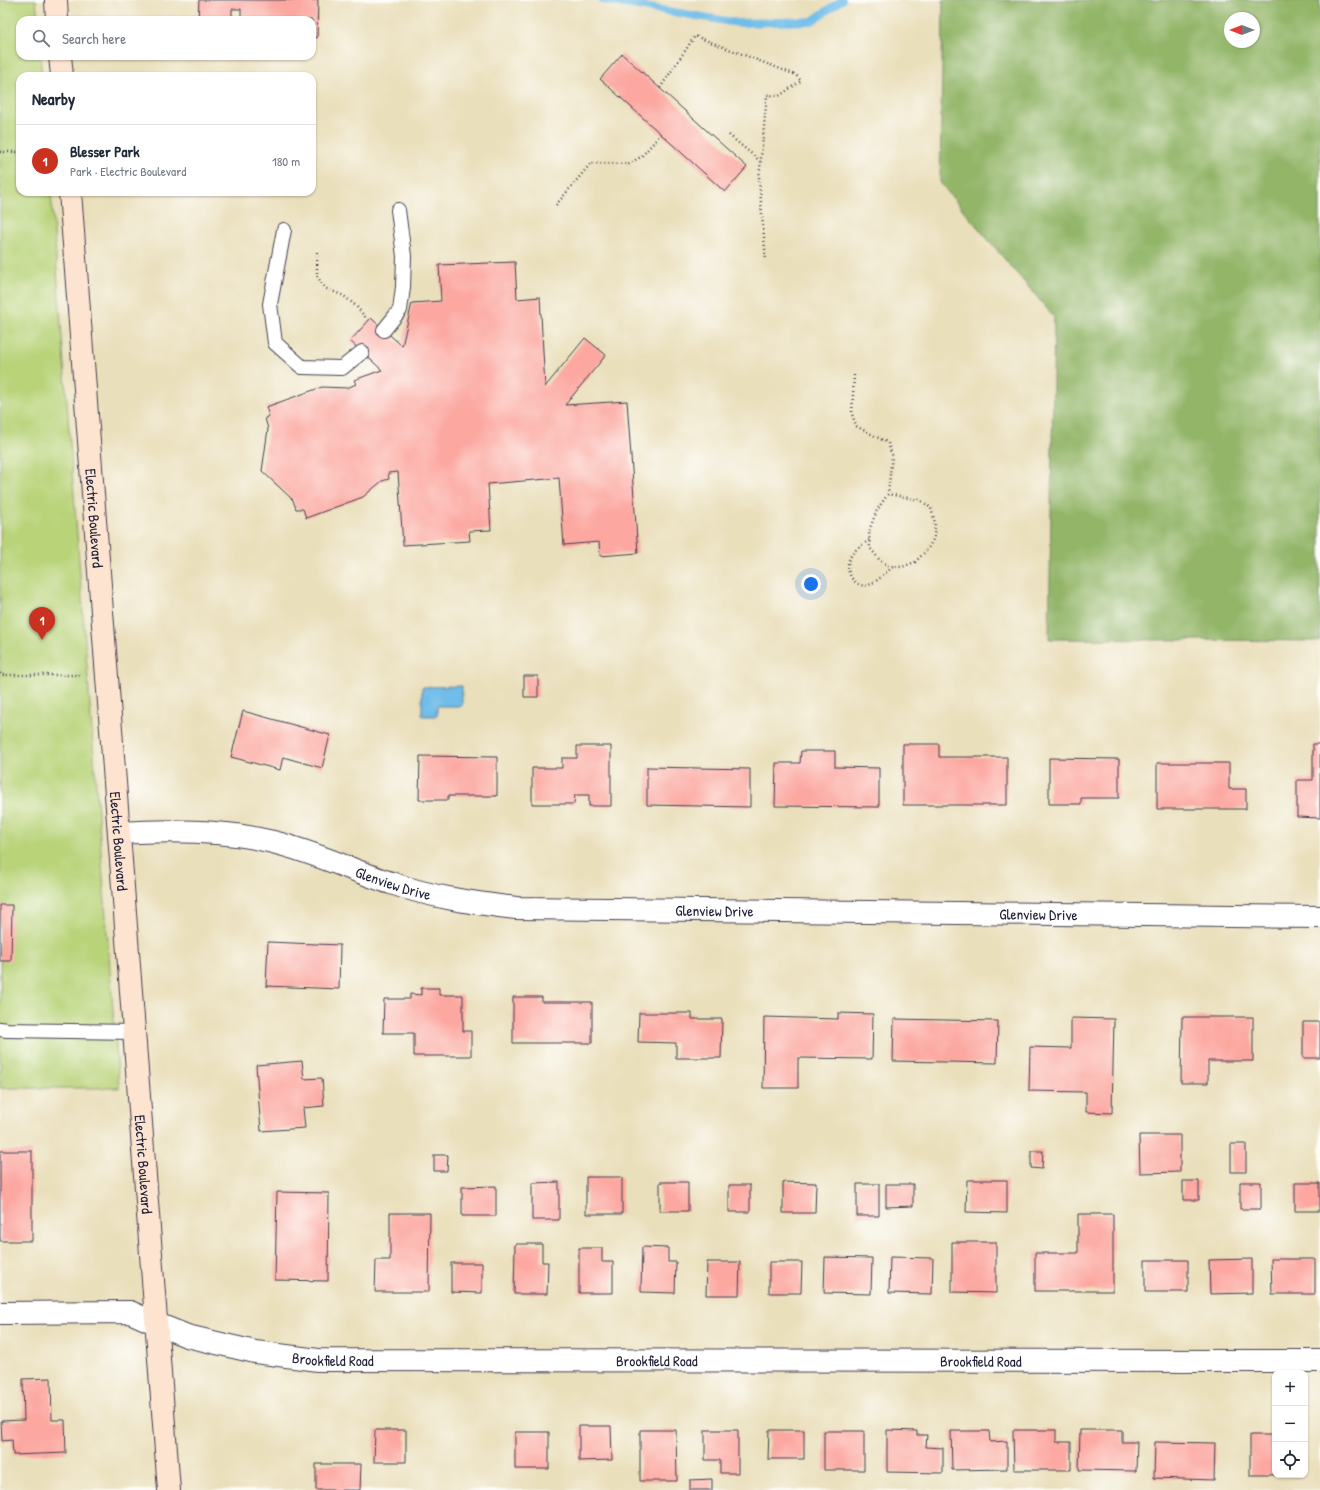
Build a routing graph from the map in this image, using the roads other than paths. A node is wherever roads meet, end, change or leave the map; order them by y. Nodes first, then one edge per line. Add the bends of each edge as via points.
1 (56, 0) edge
2 (57, 16) edge
3 (60, 60) edge
4 (62, 72) edge
5 (70, 196) edge
6 (398, 210) dead end
7 (284, 230) dead end
8 (384, 330) dead end
9 (362, 352) dead end
10 (119, 833) junction
11 (1320, 917) edge
12 (0, 1029) edge
13 (134, 1032) junction
14 (0, 1313) edge
15 (156, 1324) junction
16 (1320, 1361) edge
17 (169, 1490) edge

1 - 2 street
3 - 4 street
5 - 10 street, Electric Boulevard
6 - 8 lane via 404,256 403,287 400,310
7 - 9 lane via 270,304 275,343 302,367 342,368
10 - 11 street, Glenview Drive via 194,832 272,842 312,853 390,883 431,895 516,908
10 - 13 street, Electric Boulevard
12 - 13 lane
13 - 15 street, Electric Boulevard
14 - 15 street, Brookfield Road via 130,1312
15 - 16 street, Brookfield Road via 187,1336 255,1352 318,1360
15 - 17 street, Electric Boulevard

